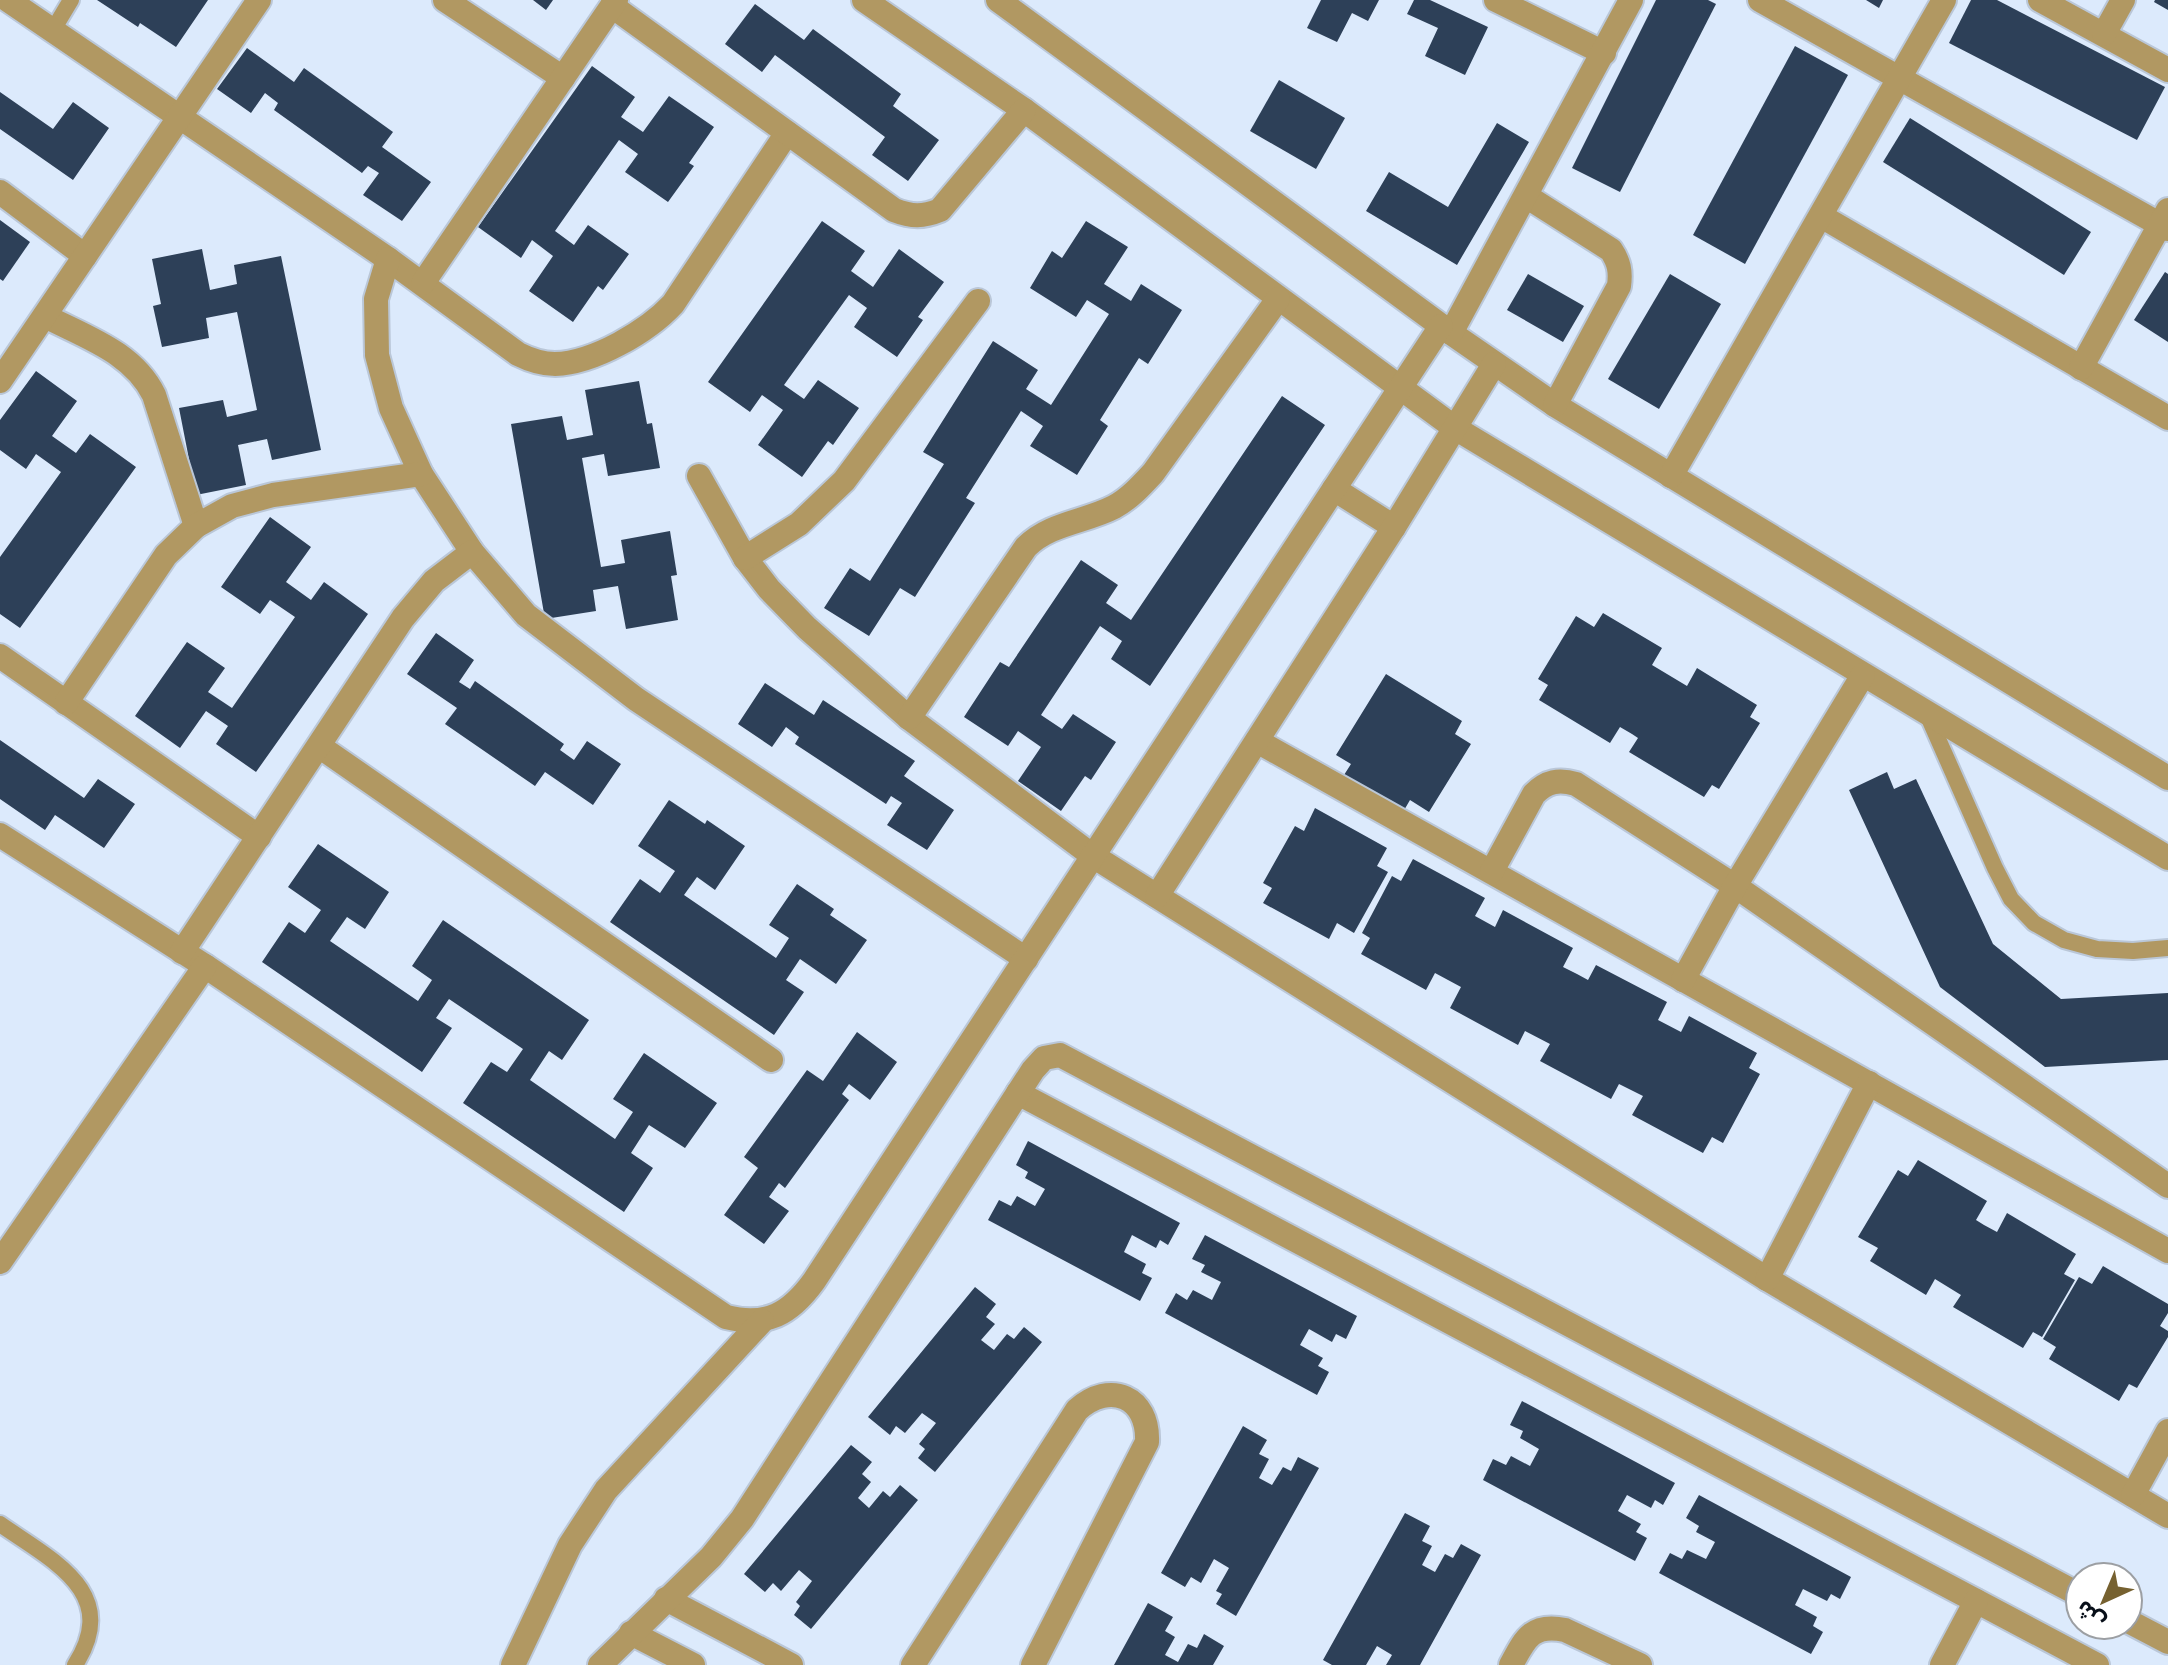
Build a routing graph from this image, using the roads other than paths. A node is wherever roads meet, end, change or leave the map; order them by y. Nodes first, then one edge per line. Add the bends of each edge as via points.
1 (8, 0) edge
2 (71, 0) edge
3 (259, 0) edge
4 (445, 0) edge
5 (864, 0) edge
6 (998, 0) edge
7 (1496, 0) edge
8 (1631, 0) edge
9 (1944, 0) edge
10 (2040, 0) edge
11 (2123, 0) edge
12 (614, 3) edge
13 (1775, 4) edge
14 (53, 30) junction
15 (2104, 34) junction
16 (1604, 53) junction
17 (2168, 70) edge
18 (563, 78) junction
19 (1898, 78) junction
20 (1024, 110) junction
21 (181, 115) junction
22 (787, 133) junction
23 (0, 192) edge
24 (1526, 196) junction
25 (1821, 216) junction
26 (2165, 221) edge
27 (85, 256) junction
28 (388, 259) junction
29 (423, 283) junction
30 (1278, 299) junction
31 (978, 301) dead end
32 (45, 316) junction
33 (1446, 330) junction
34 (1494, 364) junction
35 (2081, 368) junction
36 (0, 381) edge
37 (1399, 389) junction
38 (1555, 405) junction
39 (2168, 418) edge
40 (1455, 428) junction
41 (421, 474) junction
42 (699, 476) dead end
43 (1671, 476) junction
44 (1334, 489) junction
45 (196, 526) junction
46 (1394, 527) junction
47 (472, 552) junction
48 (745, 558) junction
49 (0, 656) edge
50 (1863, 675) junction
51 (66, 703) junction
52 (1927, 713) junction
53 (909, 718) junction
54 (1257, 741) junction
55 (319, 746) junction
56 (2168, 778) edge
57 (0, 835) edge
58 (259, 837) junction
59 (1093, 856) junction
60 (2168, 858) edge
61 (1492, 871) junction
62 (1735, 886) junction
63 (1157, 896) junction
64 (2168, 948) edge
65 (182, 952) junction
66 (1026, 959) junction
67 (205, 966) junction
68 (1683, 980) junction
69 (771, 1060) dead end
70 (1869, 1083) junction
71 (1018, 1093) junction
72 (2168, 1186) edge
73 (2168, 1251) edge
74 (0, 1262) edge
75 (1767, 1279) junction
76 (762, 1321) junction
77 (2168, 1431) edge
78 (2133, 1495) junction
79 (2168, 1516) edge
80 (0, 1524) edge
81 (2064, 1586) edge
82 (666, 1599) junction
83 (1976, 1601) junction
84 (2144, 1629) edge
85 (631, 1633) junction
86 (2168, 1642) edge
87 (75, 1665) edge
88 (513, 1665) edge
89 (600, 1665) edge
90 (693, 1665) edge
91 (791, 1665) edge
92 (913, 1665) edge
93 (1033, 1665) edge
94 (1511, 1665) edge
95 (1640, 1665) edge
96 (1942, 1665) edge
97 (2097, 1665) edge

1 - 14 street
2 - 14 lane
3 - 21 street
4 - 18 street
5 - 20 street
6 - 33 street
7 - 16 street
8 - 16 street
9 - 19 street
10 - 15 street
11 - 15 street
12 - 18 street
12 - 22 street
13 - 19 street
14 - 21 street
15 - 17 street
16 - 24 street
18 - 29 street
19 - 25 street
19 - 26 street
20 - 22 street via 951,199 925,216 894,210
20 - 30 street
21 - 27 street
21 - 28 street
22 - 29 street via 667,311 645,329 585,358 551,364 518,354
23 - 27 street
24 - 33 street
24 - 38 street via 1611,250 1621,273 1619,286
25 - 35 street
25 - 43 street
26 - 35 street
27 - 32 street
28 - 29 street
28 - 41 street via 376,299 377,355 391,408
30 - 37 street
30 - 53 street via 1142,484 1113,507 1050,529 1026,547
31 - 48 street via 844,481 799,524
32 - 36 street
32 - 45 street via 125,358 147,380
33 - 34 street
33 - 37 street
34 - 38 street
34 - 40 street
35 - 39 street
37 - 40 street
37 - 44 street
38 - 43 street
40 - 46 street
40 - 50 street
41 - 45 street via 273,495 232,506
41 - 47 street
42 - 48 street
43 - 56 street
44 - 46 street
44 - 59 street
45 - 51 street via 166,555
46 - 54 street
47 - 55 street via 418,599
47 - 66 street via 526,615 636,699
48 - 53 street via 807,628
49 - 51 street
50 - 52 street
50 - 62 street
51 - 58 street
52 - 60 street
52 - 64 lane via 2011,899 2034,923 2064,940 2097,949
53 - 59 street
54 - 61 street
54 - 63 street
55 - 58 street
55 - 69 street
57 - 65 street
58 - 65 street
59 - 63 street
59 - 66 street
61 - 62 street via 1534,794 1553,781 1565,781
61 - 68 street
62 - 68 street
62 - 72 street
63 - 75 street
65 - 67 street
66 - 76 street via 800,1301
67 - 74 street
67 - 76 street via 726,1317
68 - 70 street
70 - 73 street
70 - 75 street
71 - 81 street via 1044,1058 1068,1057
71 - 82 street via 749,1509 711,1557
71 - 83 street
75 - 78 street
76 - 88 street via 599,1499 570,1545
77 - 78 street
78 - 79 street
80 - 87 lane via 70,1573 83,1591 89,1633
82 - 85 street
82 - 91 street
83 - 96 street
83 - 97 street
84 - 86 street
85 - 89 street
85 - 90 street
92 - 93 street via 1077,1410 1103,1394 1118,1395 1142,1413 1147,1442
94 - 95 street via 1529,1635 1553,1628

